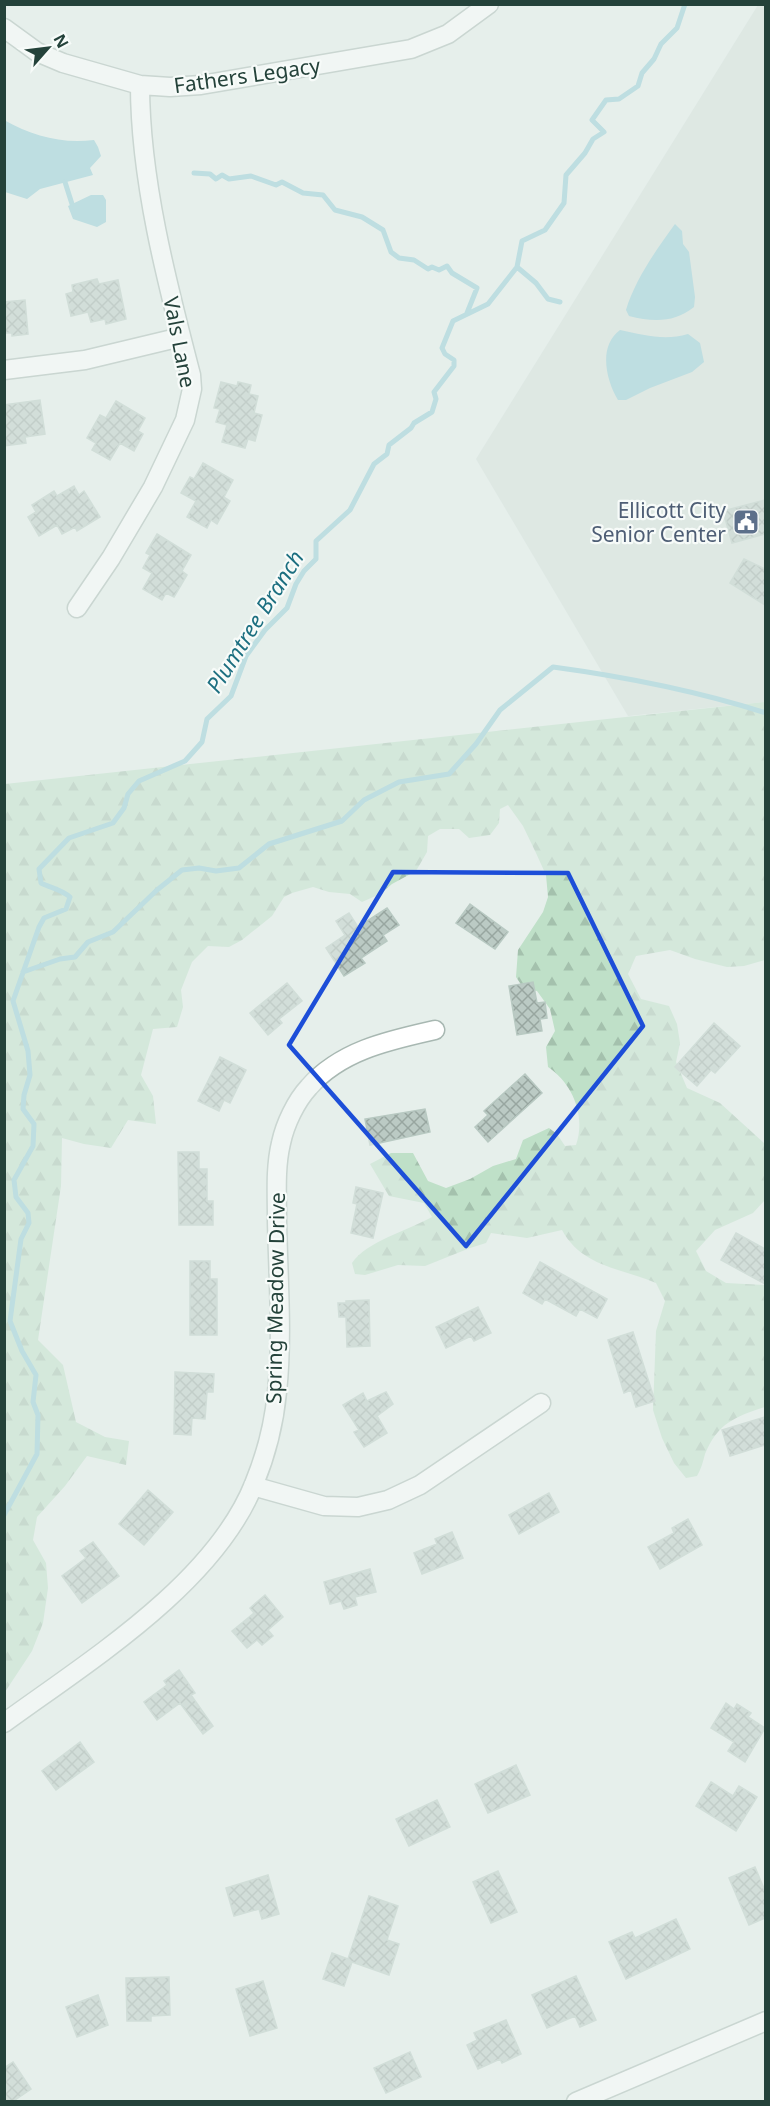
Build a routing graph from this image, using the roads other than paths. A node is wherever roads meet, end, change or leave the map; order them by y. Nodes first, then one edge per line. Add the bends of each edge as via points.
1 (489, 4) edge
2 (4, 28) edge
3 (140, 85) junction
4 (181, 337) junction
5 (4, 370) edge
6 (76, 608) dead end
7 (435, 1030) dead end
8 (540, 1403) dead end
9 (253, 1486) junction
10 (4, 1723) edge
11 (765, 2021) edge
12 (576, 2102) edge

1 - 3 street, Fathers Legacy via 448,34 411,50 201,85
2 - 3 street, Fathers Legacy via 37,52 63,63
3 - 4 street, Vals Lane via 152,205
4 - 5 street via 85,360
4 - 6 street, Vals Lane via 192,389 185,420 153,487
7 - 9 street, Spring Meadow Drive via 357,1052 330,1069 309,1086 280,1143 276,1176 277,1391 270,1437
8 - 9 street via 420,1485 388,1500 358,1507 324,1506
9 - 10 street, Spring Meadow Drive via 226,1535 201,1568 121,1637
11 - 12 street

